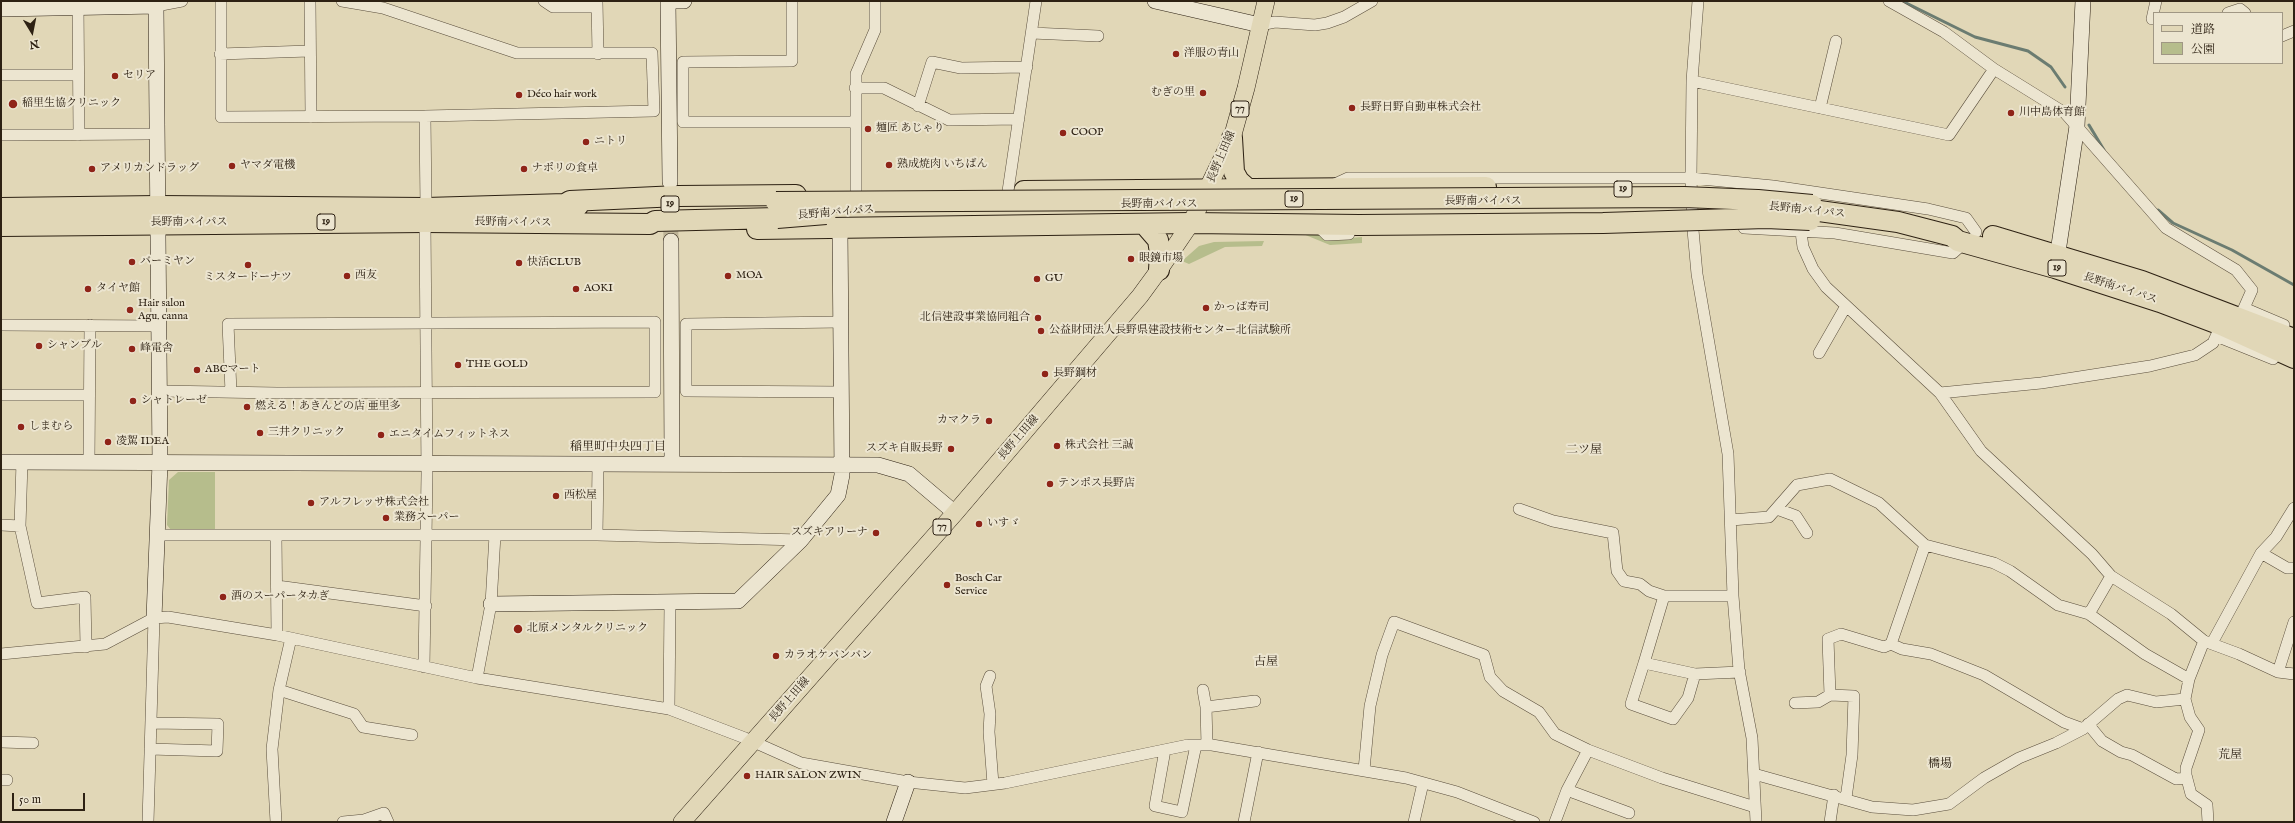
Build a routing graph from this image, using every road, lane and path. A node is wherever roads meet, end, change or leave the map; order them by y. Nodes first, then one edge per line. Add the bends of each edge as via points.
1 (182, 1) edge
2 (221, 1) edge
3 (310, 1) edge
4 (342, 1) edge
5 (544, 1) edge
6 (668, 1) edge
7 (684, 1) edge
8 (792, 1) edge
9 (874, 1) edge
10 (1036, 1) edge
11 (1155, 1) edge
12 (1266, 1) edge
13 (1372, 1) edge
14 (1698, 1) edge
15 (1889, 1) edge
16 (2084, 1) edge
17 (2156, 1) edge
18 (78, 4) edge
19 (597, 4) edge
20 (156, 6) junction
21 (2244, 8) edge
22 (1, 9) edge
23 (2154, 12) edge
24 (2231, 12) edge
25 (1260, 25) junction
26 (2294, 31) edge
27 (1032, 33) junction
28 (1098, 36) dead end
29 (2283, 36) edge
30 (1836, 40) dead end
31 (310, 51) junction
32 (220, 54) junction
33 (598, 54) junction
34 (1027, 67) junction
35 (1994, 69) junction
36 (1, 75) edge
37 (78, 75) junction
38 (1692, 81) junction
39 (855, 88) junction
40 (918, 106) junction
41 (1820, 108) junction
42 (425, 116) junction
43 (311, 117) junction
44 (1019, 120) junction
45 (856, 122) junction
46 (2077, 126) junction
47 (148, 134) dead end
48 (1, 135) edge
49 (79, 135) junction
50 (1232, 138) junction
51 (1691, 178) junction
52 (670, 182) tunnel mouth
53 (1327, 187) junction
54 (1306, 188) junction
55 (1208, 189) junction
56 (1248, 189) junction
57 (1008, 191) junction
58 (856, 194) junction
59 (1758, 200) junction
60 (565, 204) junction
61 (1, 208) edge
62 (776, 210) junction
63 (158, 214) junction
64 (425, 215) junction
65 (1809, 217) junction
66 (1191, 223) junction
67 (650, 224) junction
68 (1297, 224) junction
69 (1145, 225) junction
70 (1317, 225) junction
71 (1, 226) edge
72 (840, 229) junction
73 (1694, 230) junction
74 (1966, 239) junction
75 (671, 242) tunnel mouth
76 (2057, 261) junction
77 (1160, 270) junction
78 (1846, 306) junction
79 (2242, 312) junction
80 (841, 322) junction
81 (1, 325) edge
82 (90, 325) junction
83 (160, 326) junction
84 (426, 327) junction
85 (2218, 330) junction
86 (2294, 330) edge
87 (277, 332) dead end
88 (2294, 339) edge
89 (1819, 353) dead end
90 (2294, 358) edge
91 (2294, 367) edge
92 (160, 391) junction
93 (231, 392) junction
94 (842, 392) junction
95 (427, 393) junction
96 (1940, 393) junction
97 (1, 395) edge
98 (88, 395) junction
99 (1, 462) edge
100 (22, 462) junction
101 (89, 463) junction
102 (160, 463) junction
103 (427, 464) junction
104 (672, 464) junction
105 (598, 465) junction
106 (843, 465) junction
107 (2294, 508) edge
108 (1519, 509) dead end
109 (1777, 509) junction
110 (955, 513) junction
111 (1731, 520) junction
112 (1, 525) edge
113 (20, 526) junction
114 (1807, 532) dead end
115 (427, 534) junction
116 (159, 535) junction
117 (276, 535) junction
118 (495, 535) junction
119 (597, 535) junction
120 (801, 540) junction
121 (1925, 545) junction
122 (2261, 553) junction
123 (2294, 568) edge
124 (2111, 576) junction
125 (277, 586) junction
126 (1664, 596) junction
127 (1733, 596) junction
128 (670, 603) junction
129 (491, 604) junction
130 (426, 606) junction
131 (2089, 614) junction
132 (154, 618) junction
133 (2294, 622) edge
134 (277, 635) junction
135 (291, 638) junction
136 (2208, 642) junction
137 (1892, 644) junction
138 (86, 647) junction
139 (1, 654) edge
140 (1644, 663) junction
141 (424, 667) junction
142 (1740, 672) junction
143 (2278, 672) junction
144 (1695, 674) junction
145 (2294, 674) edge
146 (990, 676) dead end
147 (477, 678) junction
148 (2189, 679) junction
149 (279, 690) junction
150 (1202, 690) dead end
151 (1830, 695) junction
152 (2185, 699) junction
153 (1255, 701) dead end
154 (1795, 703) dead end
155 (1206, 708) junction
156 (669, 709) junction
157 (151, 723) junction
158 (2085, 726) junction
159 (412, 736) dead end
160 (1, 742) edge
161 (753, 742) junction
162 (33, 743) dead end
163 (1196, 745) junction
164 (1207, 745) junction
165 (150, 749) junction
166 (1165, 750) junction
167 (1588, 750) junction
168 (1258, 752) junction
169 (1364, 770) junction
170 (1754, 774) junction
171 (2187, 778) junction
172 (908, 782) junction
173 (1423, 783) junction
174 (993, 784) junction
175 (1567, 790) junction
176 (1834, 795) junction
177 (1846, 798) junction
178 (1755, 807) junction
179 (1629, 813) dead end
180 (1511, 818) edge
181 (148, 822) edge
182 (276, 822) edge
183 (343, 822) edge
184 (388, 822) edge
185 (682, 822) edge
186 (894, 822) edge
187 (1244, 822) edge
188 (1414, 822) edge
189 (1534, 822) edge
190 (1555, 822) edge
191 (1756, 822) edge
192 (1830, 822) edge
193 (2208, 822) edge

1 - 20 street
2 - 32 street
3 - 31 street
4 - 33 street via 384,8 517,53
5 - 19 street via 553,7
6 - 7 street
6 - 52 street
8 - 45 street via 792,61 683,62 683,122
9 - 39 street via 875,30 856,74
10 - 27 street
11 - 25 street
12 - 25 main road, 長野上田線 / 77
13 - 25 street via 1344,17 1315,26 1276,22
14 - 38 street
15 - 35 street via 1944,32
16 - 46 street
17 - 23 street
18 - 20 street
18 - 22 street
18 - 37 street
19 - 33 street
20 - 63 street
21 - 24 street
25 - 50 main road, 長野上田線 / 77
26 - 29 street
27 - 28 street
27 - 34 street
30 - 41 street
31 - 32 street
31 - 43 street
32 - 43 street via 220,117
33 - 42 street via 652,53 654,111
34 - 40 street via 961,68 932,62
34 - 44 street
35 - 41 street via 1949,135
35 - 46 street via 2065,113
36 - 37 street
37 - 49 street
38 - 41 street
38 - 51 street
39 - 40 street via 884,88
39 - 45 street
40 - 44 street via 949,120
42 - 43 street
42 - 64 street
44 - 57 street
45 - 58 street
46 - 76 street
46 - 79 street via 2166,228 2236,270 2252,290
47 - 49 street
48 - 49 street
50 - 55 main road, 長野上田線 / 77
50 - 56 highway via 1234,172
51 - 53 street via 1348,178
51 - 73 street
51 - 74 street via 1773,186 1928,209 1966,218
53 - 54 highway, 19
53 - 59 highway, 19 via 1486,186 1676,190 1751,196
54 - 56 highway, 19
54 - 68 highway via 1290,193 1287,197 1288,216
55 - 56 highway, 19
55 - 57 highway, 19
55 - 66 main road, 長野上田線 / 77
57 - 58 highway, 19
58 - 60 highway, 19 via 678,196 570,201
59 - 62 highway, 長野南バイパス / 19, bridge via 1596,197
59 - 65 highway, 長野南バイパス / 19, bridge
60 - 62 highway, 長野南バイパス / 19
60 - 64 highway, 長野南バイパス / 19
61 - 63 highway, 長野南バイパス / 19
62 - 65 highway, 長野南バイパス / 19, bridge via 1556,202 1701,204
62 - 67 highway, 長野南バイパス / 19 via 654,221
63 - 64 highway, 長野南バイパス / 19
63 - 71 highway, 長野南バイパス / 19
63 - 83 street
64 - 67 highway, 長野南バイパス / 19
64 - 84 street
65 - 70 highway, 19, bridge via 1588,224
65 - 73 street via 1756,228
65 - 74 highway, 長野南バイパス / 19 via 1898,222
65 - 78 street via 1803,247 1813,269 1826,287
66 - 68 highway, 19
66 - 69 highway, 19
66 - 77 main road, 長野上田線 / 77
67 - 72 highway, 19 via 655,227
68 - 70 highway, 19
69 - 72 highway, 19
69 - 77 highway via 1158,240
70 - 73 street via 1327,235
72 - 80 street
73 - 111 street via 1697,274 1728,454
74 - 76 highway, 長野南バイパス / 19
75 - 104 street
76 - 79 highway, 長野南バイパス / 19 via 2142,281
76 - 85 highway, 長野南バイパス / 19 via 2160,302
77 - 110 main road, 長野上田線 / 77
78 - 89 street
78 - 96 street
79 - 86 street
79 - 88 highway, 長野南バイパス / 19
80 - 94 street
80 - 94 street via 686,324 686,391
81 - 82 street
82 - 83 street
82 - 98 street
83 - 92 street
84 - 87 street
84 - 93 street via 228,324
84 - 95 street
84 - 95 street via 655,322 655,392
85 - 90 highway, 長野南バイパス / 19
85 - 91 street
85 - 96 street via 2213,343 2195,355 2150,366 2041,383
92 - 93 street
92 - 102 street
93 - 95 street
94 - 106 street
95 - 103 street
96 - 124 street via 1981,452 2092,554
97 - 98 street
98 - 101 street
99 - 100 street
100 - 101 street
100 - 113 street
101 - 102 street
102 - 103 street
102 - 116 street
103 - 105 street
103 - 115 street
104 - 105 street
104 - 106 street
105 - 119 street
106 - 110 street via 878,465 908,474
106 - 120 street via 838,495
107 - 122 street via 2276,537
108 - 126 street via 1553,521 1614,533 1617,571 1624,581 1640,584 1649,591
109 - 111 street via 1769,517
109 - 114 street via 1796,516
109 - 121 street via 1797,485 1830,479 1879,503
110 - 161 main road, 長野上田線 / 77
111 - 127 street
112 - 113 street
113 - 138 street via 37,604 85,597
115 - 117 street
115 - 118 street
115 - 130 street
116 - 117 street
116 - 132 street
117 - 125 street
118 - 119 street
118 - 129 street
119 - 120 street
120 - 128 street via 738,601
121 - 131 street via 1994,563 2010,571 2058,605
121 - 137 street
122 - 123 street via 2288,568
122 - 136 street
124 - 131 street
124 - 136 street via 2171,614
125 - 130 street
125 - 134 street
126 - 127 street
126 - 140 street
127 - 142 street
128 - 129 street
128 - 156 street
129 - 147 street
130 - 141 street
131 - 148 street via 2145,654
132 - 134 street via 168,617
132 - 138 street via 105,644
132 - 157 street
133 - 143 street
134 - 135 street
135 - 141 street
135 - 149 street
136 - 143 street
136 - 148 street
137 - 151 street via 1884,647 1841,634 1828,639
137 - 158 street via 1902,649 1932,654 1984,675 2064,722
138 - 139 street
140 - 144 street
140 - 144 street via 1631,704 1673,719 1688,698
141 - 147 street
142 - 144 street
142 - 170 street via 1752,738
143 - 145 street
146 - 174 street via 986,686
147 - 156 street
148 - 152 street
149 - 159 street via 354,714 363,727
149 - 182 street via 272,749
150 - 155 street
151 - 154 street via 1818,702
151 - 177 street via 1854,696 1852,755
152 - 158 street via 2156,702 2127,695 2103,710
152 - 171 street via 2190,717 2198,730 2186,768
153 - 155 street
155 - 164 street
156 - 161 street
157 - 165 street
157 - 165 street via 218,724 217,751
158 - 171 street via 2102,741 2121,752 2132,755 2176,779
158 - 177 street via 2056,743 2013,761 1984,778 1949,804 1913,810 1872,807
160 - 162 street
161 - 172 street via 800,762
161 - 185 main road, 長野上田線 / 77
163 - 164 street
163 - 166 street
163 - 166 street via 1182,812 1155,806
164 - 168 street
165 - 181 street
166 - 174 street
167 - 169 street via 1555,734 1539,712 1503,690 1490,677 1484,655 1394,622 1382,655 1370,706
167 - 175 street
167 - 178 street via 1662,778
168 - 169 street
168 - 187 street
169 - 173 street
170 - 176 street
170 - 178 street
171 - 193 street via 2191,794 2207,805
172 - 174 street via 965,788
172 - 186 street
173 - 180 street via 1457,792
173 - 188 street
175 - 179 street
175 - 190 street
176 - 177 street
176 - 192 street
178 - 191 street
180 - 189 street
183 - 184 street via 364,820 384,813

